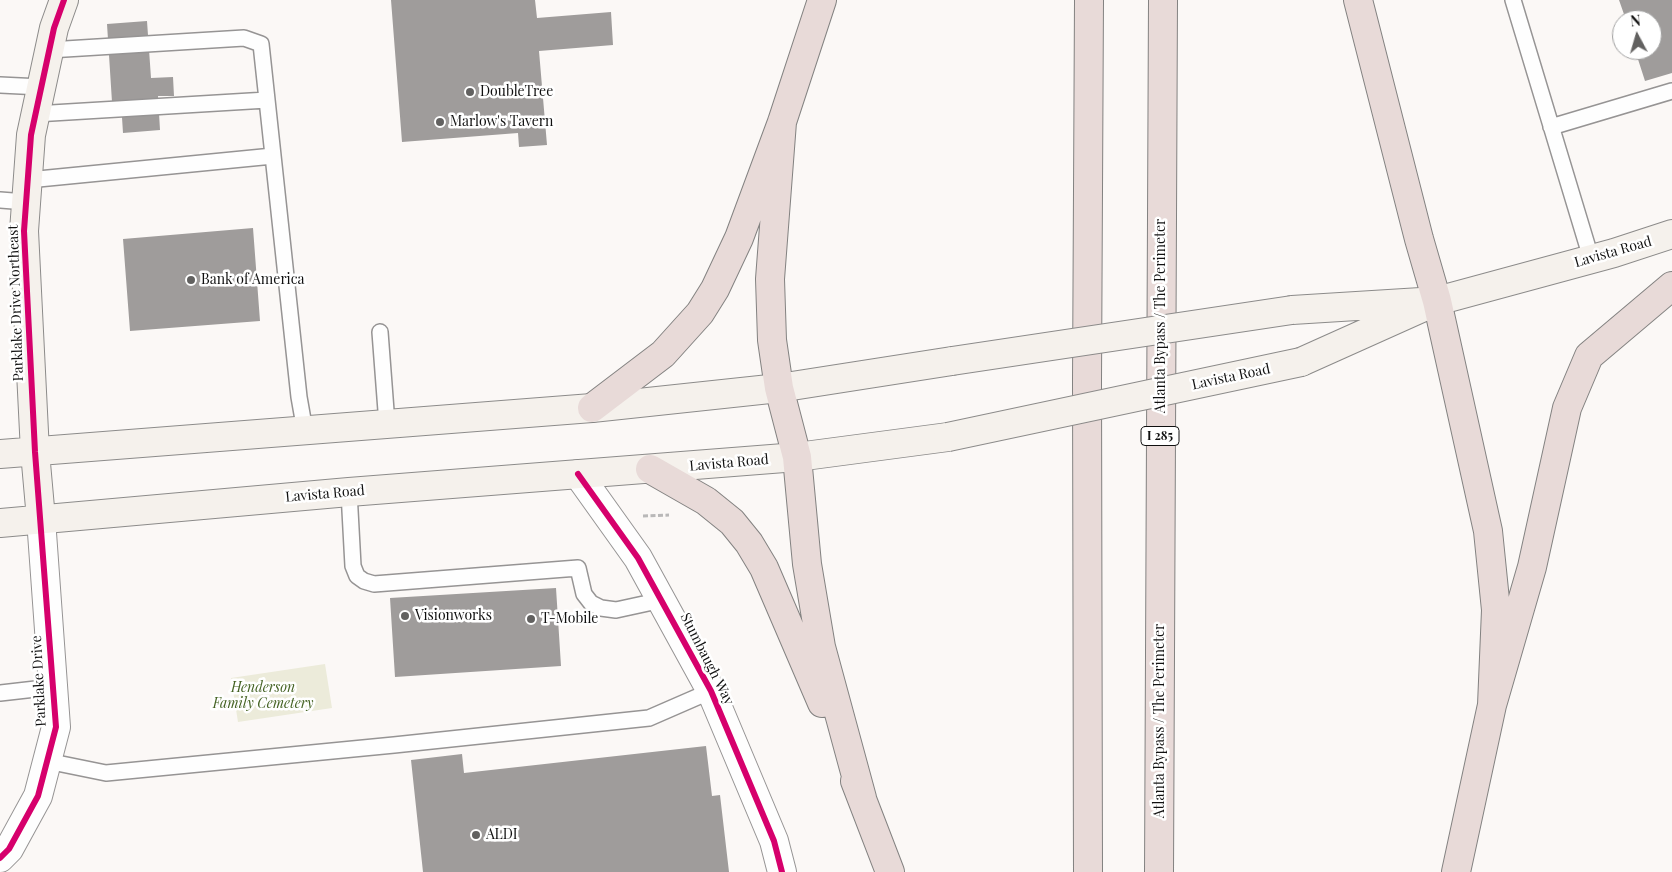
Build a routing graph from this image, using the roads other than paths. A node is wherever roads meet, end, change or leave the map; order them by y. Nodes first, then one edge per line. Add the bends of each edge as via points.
1 (64, 0) edge
2 (822, 0) edge
3 (1089, 0) edge
4 (1163, 0) edge
5 (1358, 0) edge
6 (1513, 0) edge
7 (49, 50) junction
8 (0, 85) edge
9 (41, 87) junction
10 (1672, 91) edge
11 (267, 100) junction
12 (36, 114) junction
13 (782, 122) junction
14 (1551, 127) junction
15 (273, 156) junction
16 (18, 194) edge
17 (1672, 234) edge
18 (1591, 258) junction
19 (1672, 286) edge
20 (1437, 301) junction
21 (380, 332) dead end
22 (779, 388) junction
23 (592, 408) junction
24 (387, 424) junction
25 (304, 431) junction
26 (35, 452) junction
27 (0, 454) edge
28 (797, 457) junction
29 (650, 470) junction
30 (578, 474) junction
31 (349, 492) junction
32 (41, 519) junction
33 (0, 523) edge
34 (662, 600) junction
35 (53, 687) junction
36 (711, 691) junction
37 (0, 693) edge
38 (1492, 705) junction
39 (47, 761) junction
40 (862, 798) junction
41 (0, 858) edge
42 (782, 872) edge
43 (890, 872) edge
44 (1088, 872) edge
45 (1160, 872) edge
46 (1456, 872) edge

1 - 7 main road, Parklake Drive Northeast
2 - 13 highway
3 - 44 highway via 1086,380
4 - 45 highway, Atlanta Bypass / The Perimeter / I 285
5 - 20 highway
6 - 14 lane
7 - 9 main road, Parklake Drive Northeast
7 - 11 lane via 244,38 261,44
8 - 9 lane
9 - 12 main road, Parklake Drive Northeast
10 - 14 lane
11 - 12 lane
11 - 15 lane
12 - 16 main road, Parklake Drive Northeast
13 - 22 highway via 770,279 772,340
13 - 23 highway via 739,238 716,289 683,334 663,354
14 - 18 lane
15 - 16 lane
15 - 25 lane
16 - 26 main road, Parklake Drive Northeast via 24,231
17 - 18 main road, Lavista Road
18 - 20 main road, Lavista Road
19 - 38 highway via 1589,356 1567,408 1532,567
20 - 22 main road, Lavista Road, bridge via 1292,310
20 - 28 main road, Lavista Road, bridge via 1301,362 948,437
20 - 38 highway via 1488,531 1496,610
21 - 24 lane
22 - 23 main road, Lavista Road
22 - 28 highway
23 - 24 main road, Lavista Road
24 - 25 main road, Lavista Road
25 - 26 main road, Lavista Road
26 - 27 main road, Lavista Road
26 - 32 main road, Parklake Drive Northeast
28 - 29 main road, Lavista Road
28 - 40 highway via 807,564 821,646
29 - 30 main road, Lavista Road
29 - 40 highway via 706,501 732,522 749,543 764,568
30 - 31 main road, Lavista Road
30 - 34 street, Stumbaugh Way via 638,558
31 - 32 main road, Lavista Road
31 - 34 lane via 354,566 357,576 364,581 374,584 578,568 584,594 601,608 616,610
32 - 33 main road, Lavista Road
32 - 35 street, Parklake Drive
34 - 36 street, Stumbaugh Way
35 - 37 lane
35 - 39 street, Parklake Drive via 56,728
36 - 39 lane via 650,718 394,745 106,773
36 - 42 street, Stumbaugh Way via 774,841
38 - 46 highway
39 - 41 street, Parklake Drive via 38,796 9,849
40 - 43 highway

